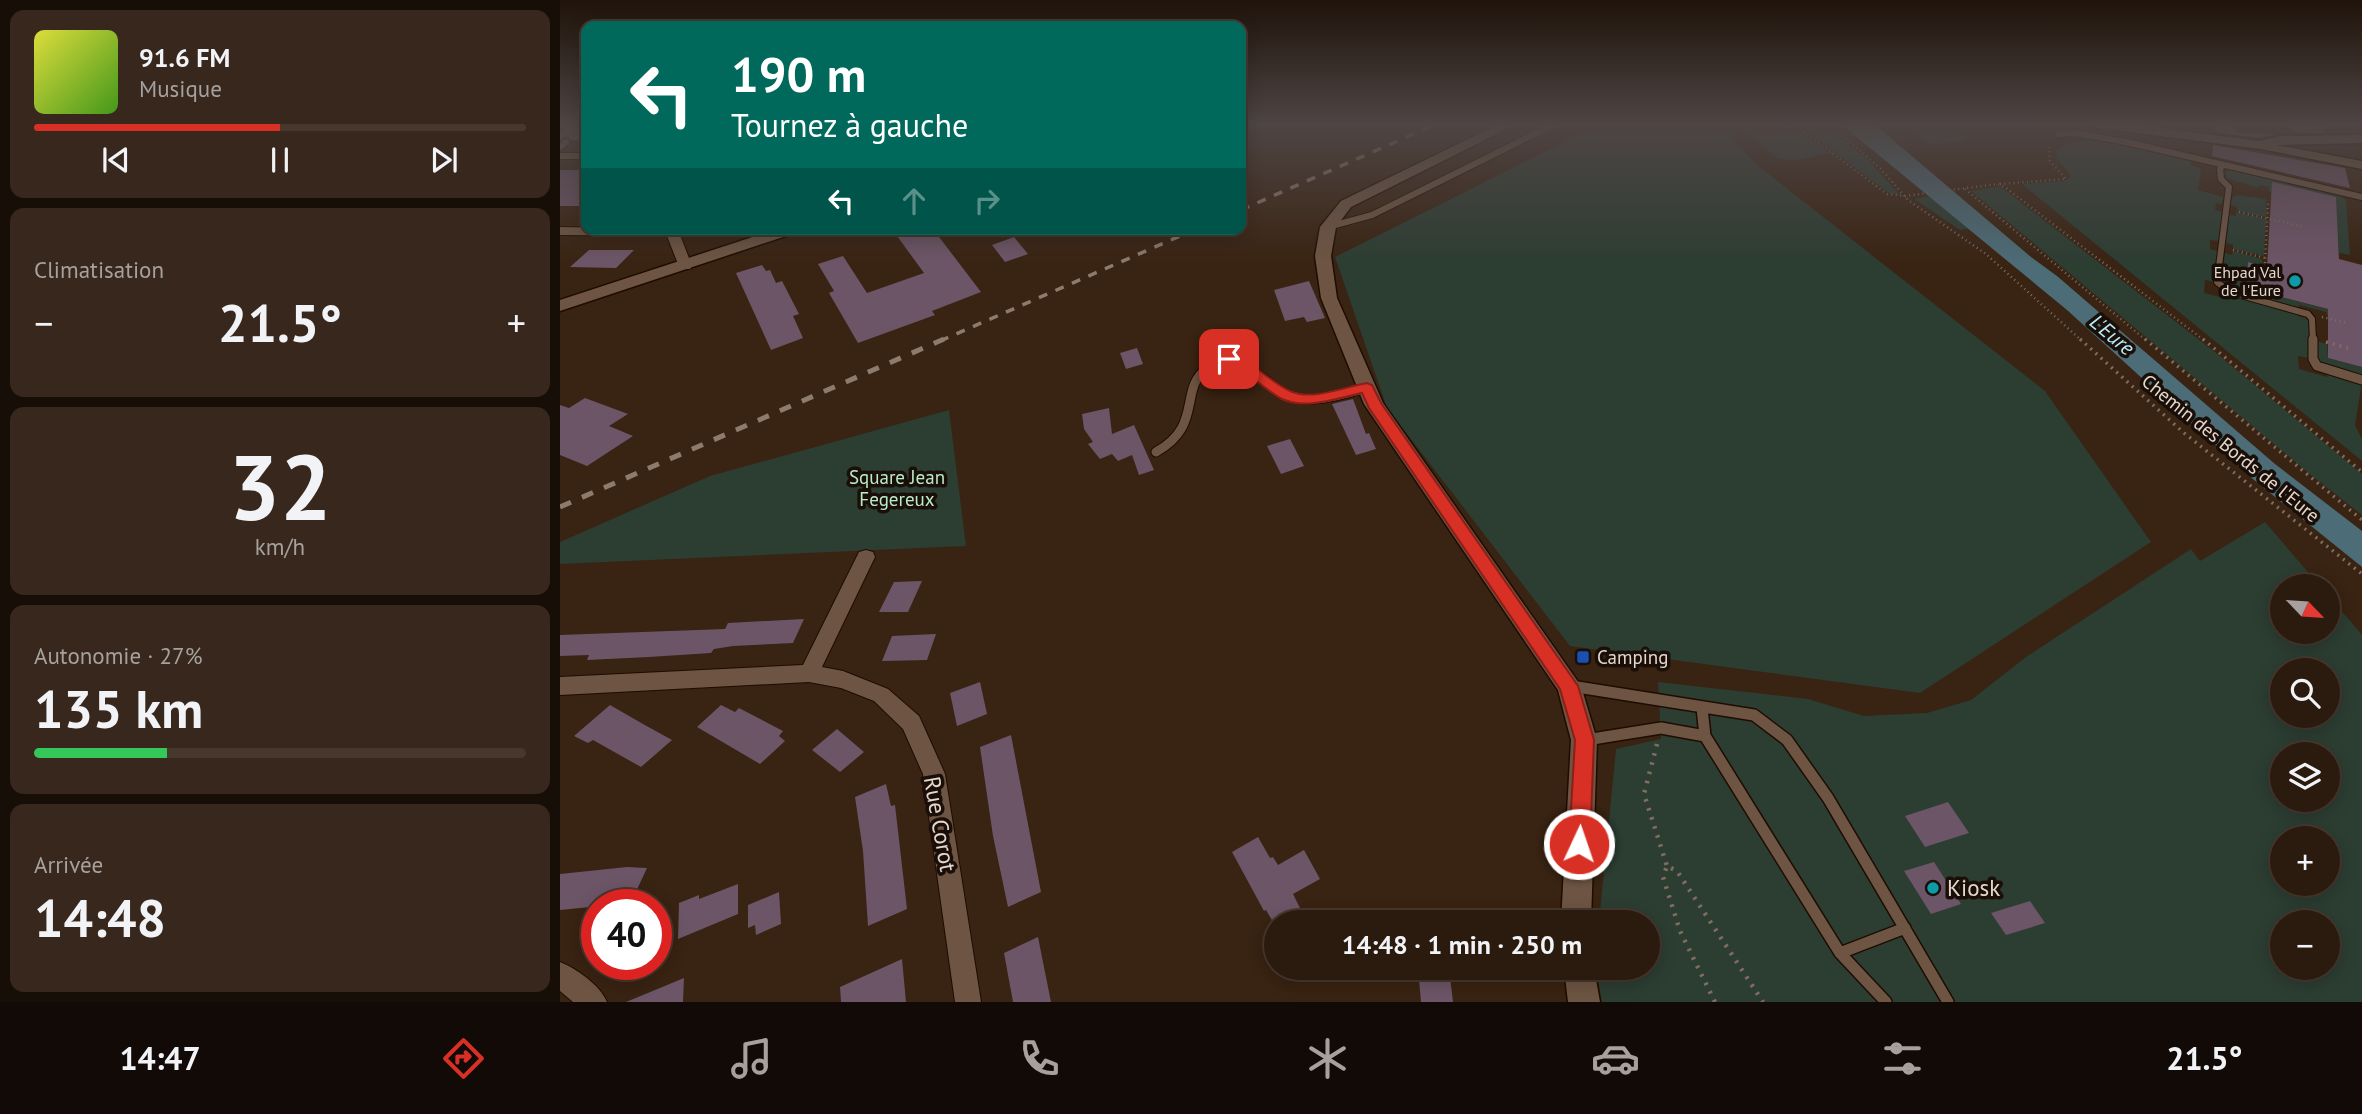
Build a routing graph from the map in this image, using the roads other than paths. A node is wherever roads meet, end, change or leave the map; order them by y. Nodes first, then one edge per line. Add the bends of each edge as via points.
1 (1414, 171) edge
2 (1461, 171) edge
3 (2220, 171) edge
4 (2248, 171) edge
5 (2362, 197) edge
6 (1328, 227) junction
7 (561, 232) edge
8 (581, 232) edge
9 (674, 235) edge
10 (775, 235) edge
11 (685, 266) junction
12 (560, 306) edge
13 (2362, 380) edge
14 (1367, 388) junction
15 (1156, 452) dead end
16 (866, 557) dead end
17 (809, 673) junction
18 (560, 686) edge
19 (1569, 686) junction
20 (1702, 708) junction
21 (1704, 736) junction
22 (1584, 740) junction
23 (1577, 910) edge
24 (1905, 929) junction
25 (1840, 953) junction
26 (560, 975) edge
27 (1581, 980) edge
28 (594, 1002) edge
29 (968, 1002) edge
30 (1584, 1002) edge
31 (1886, 1002) edge
32 (1948, 1002) edge

1 - 6 street via 1346,204
2 - 6 lane via 1372,215
3 - 13 lane via 2229,187 2217,282 2230,292 2308,314 2313,359 2318,366
4 - 5 lane
6 - 14 street via 1323,256 1329,298
7 - 8 street
9 - 11 street
10 - 11 street
11 - 12 street
14 - 15 lane via 1308,399 1287,396 1243,363 1218,361 1194,386 1183,430
14 - 19 street
16 - 17 street
17 - 18 street, Rue Corot
17 - 29 street, Rue Corot via 881,695 912,723 934,774
19 - 20 lane
19 - 22 street
20 - 21 lane
20 - 24 lane via 1754,715 1787,740 1828,797
21 - 22 lane via 1661,728
21 - 25 lane
22 - 23 street
24 - 25 lane
24 - 32 lane
25 - 31 lane
26 - 28 street
27 - 30 street

